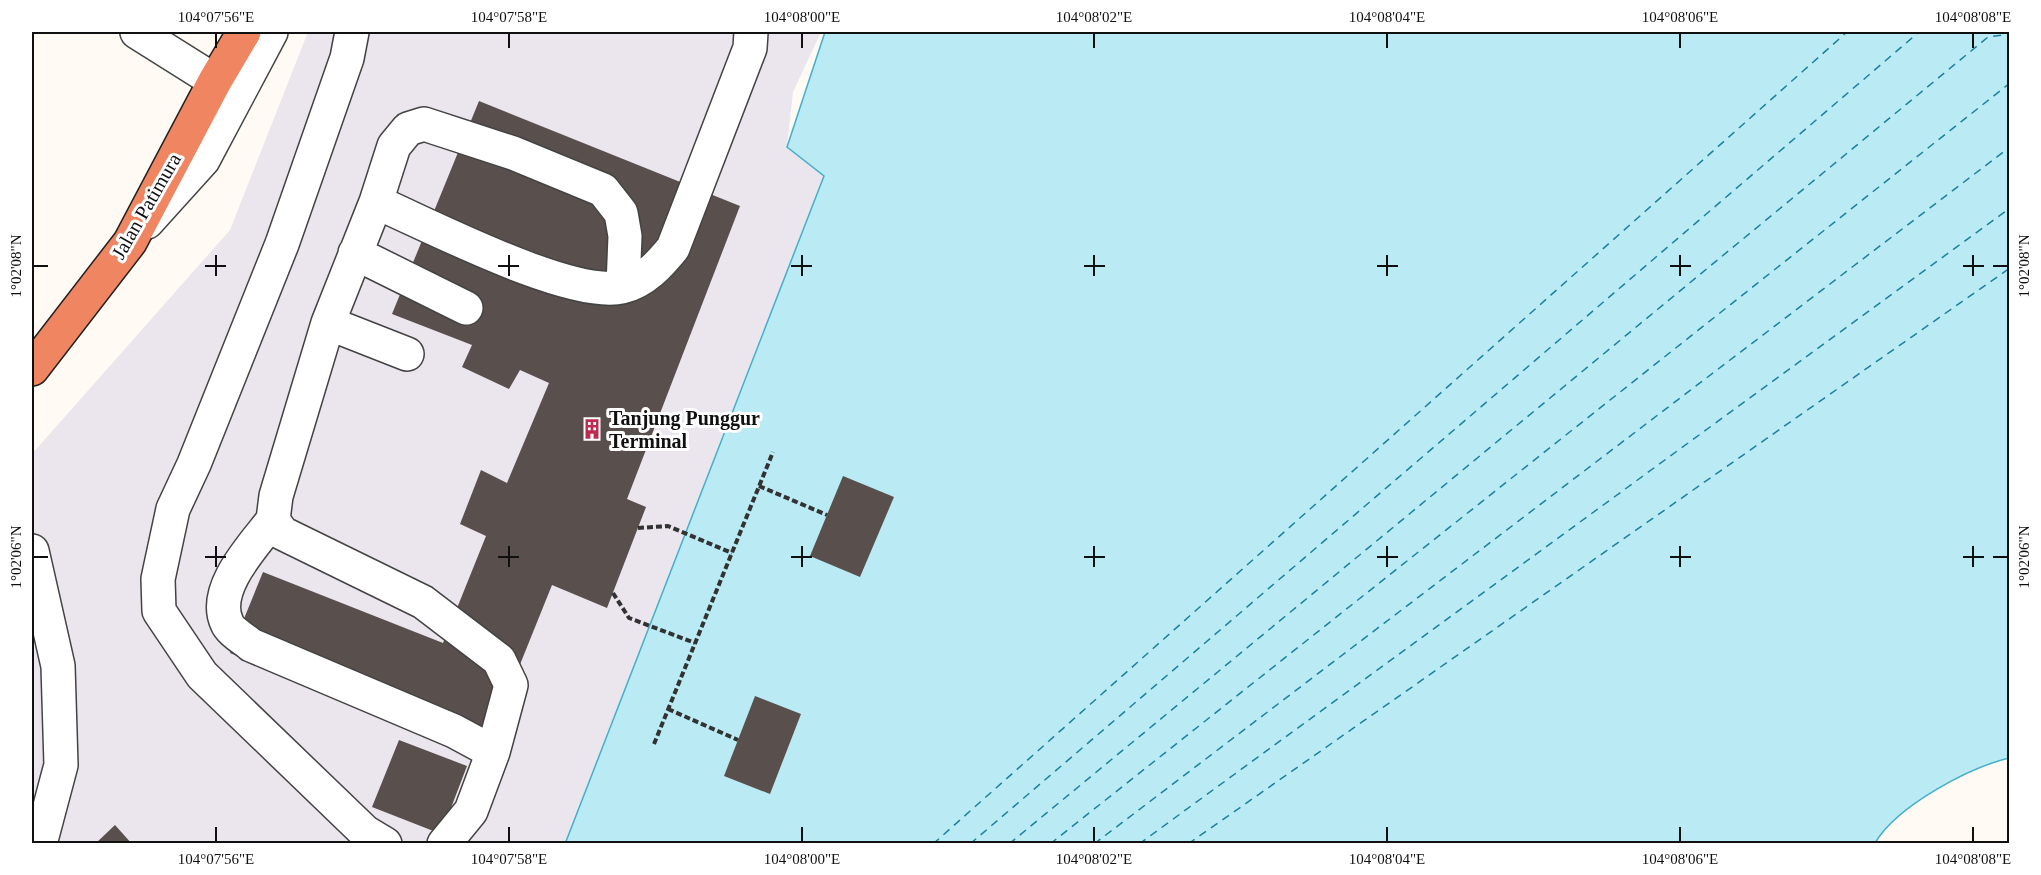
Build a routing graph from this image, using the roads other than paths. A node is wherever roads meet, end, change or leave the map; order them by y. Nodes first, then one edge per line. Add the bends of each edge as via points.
1 (137, 32) edge
2 (244, 32) edge
3 (271, 32) edge
4 (352, 32) edge
5 (752, 32) edge
6 (215, 81) junction
7 (376, 202) junction
8 (129, 242) junction
9 (355, 254) junction
10 (623, 286) junction
11 (466, 308) dead end
12 (328, 323) junction
13 (407, 354) dead end
14 (32, 369) edge
15 (273, 520) junction
16 (32, 551) edge
17 (493, 752) junction
18 (40, 843) edge
19 (385, 843) edge
20 (444, 843) edge

1 - 6 lane
2 - 6 highway, Jalan Patimura
3 - 8 lane via 203,160
4 - 19 lane via 347,58 282,244 173,509 158,579 159,611 202,675 365,832
5 - 10 lane via 750,48 673,248 655,270
6 - 8 highway, Jalan Patimura
7 - 9 lane
7 - 10 lane via 533,270 583,286
7 - 10 lane via 394,146 408,129 424,124 513,153 603,190 621,213 625,236
8 - 14 highway, Jalan Patimura
9 - 11 lane
9 - 12 lane
12 - 13 lane
12 - 15 lane via 276,496
15 - 17 lane via 282,533 423,602 499,660 511,685
15 - 17 lane via 237,567 226,590 223,609 227,625 251,645 454,731
16 - 18 lane via 58,666 62,765
17 - 20 lane via 471,811

